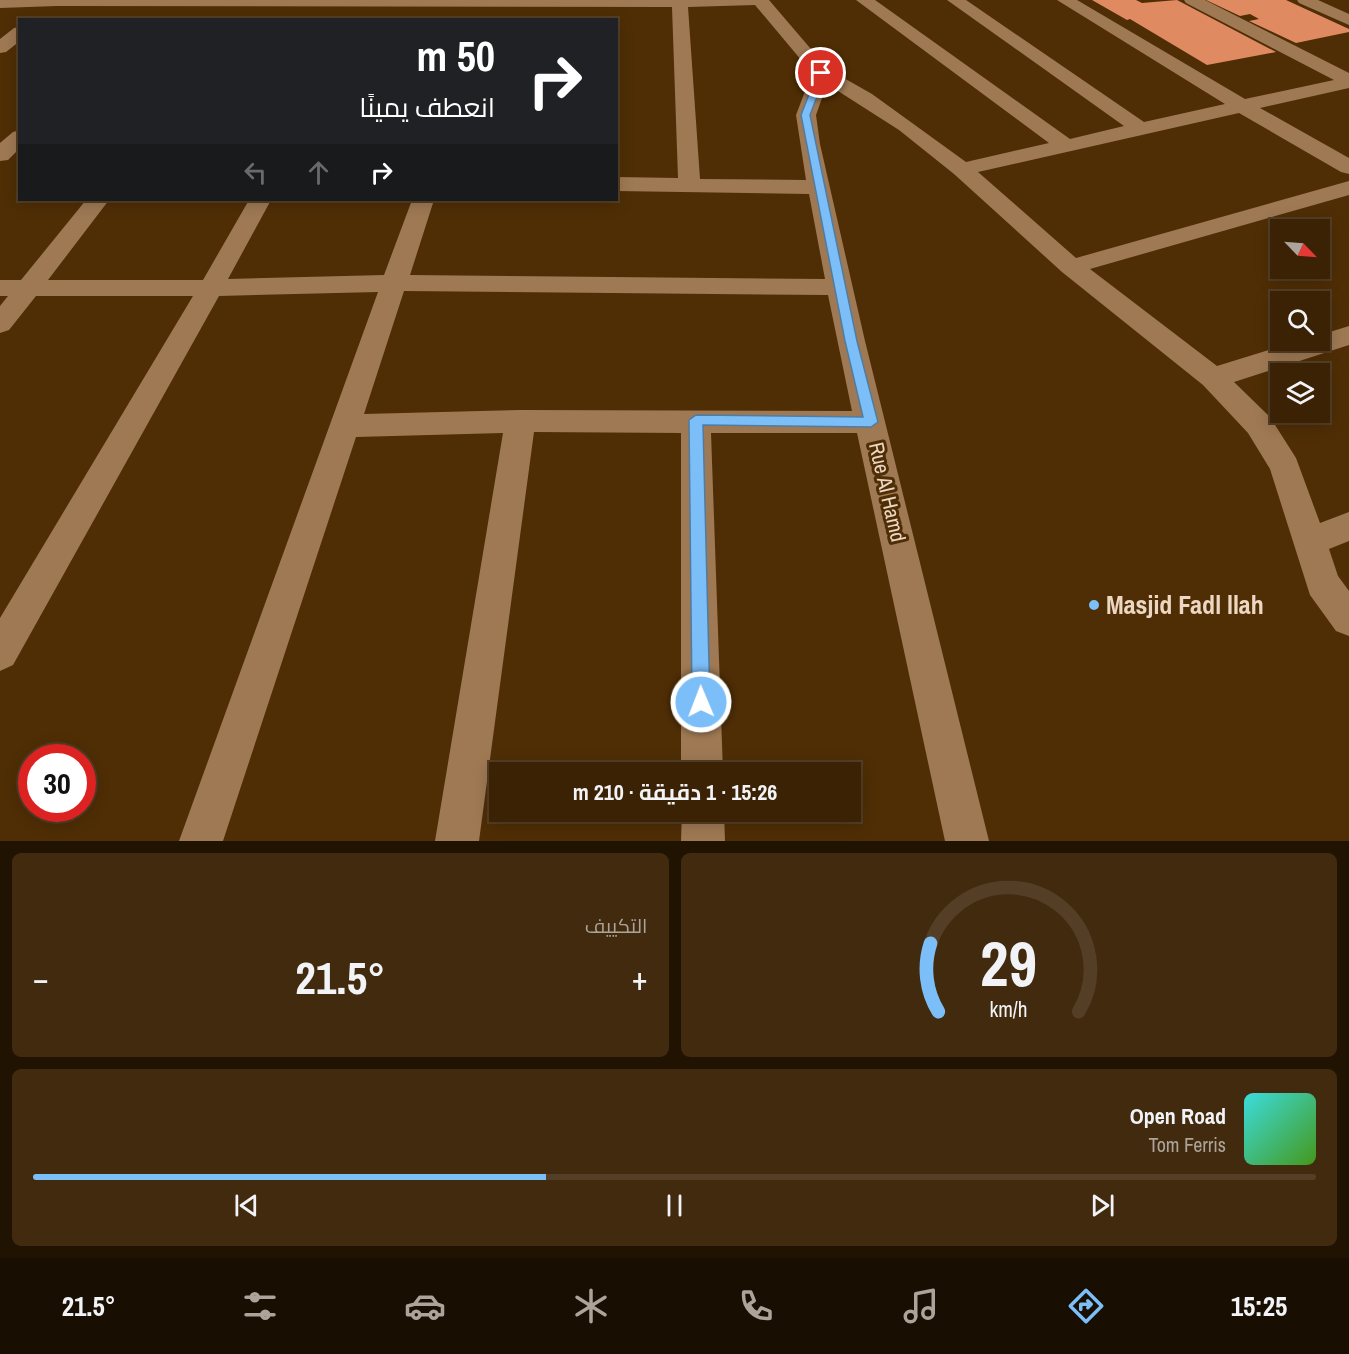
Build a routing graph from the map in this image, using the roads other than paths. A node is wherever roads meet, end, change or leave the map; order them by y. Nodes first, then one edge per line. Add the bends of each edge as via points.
1 (57, 0) edge
2 (759, 0) edge
3 (864, 0) edge
4 (955, 0) edge
5 (1065, 0) edge
6 (1192, 0) edge
7 (1305, 0) edge
8 (157, 1) edge
9 (254, 1) edge
10 (368, 1) edge
11 (490, 1) edge
12 (584, 2) junction
13 (680, 2) junction
14 (0, 3) edge
15 (36, 18) edge
16 (140, 18) edge
17 (241, 18) edge
18 (359, 18) edge
19 (485, 18) edge
20 (581, 18) edge
21 (1349, 20) edge
22 (18, 34) edge
23 (0, 48) edge
24 (821, 73) junction
25 (1349, 81) edge
26 (1242, 106) junction
27 (1142, 130) junction
28 (18, 138) edge
29 (1065, 145) junction
30 (0, 155) edge
31 (1349, 167) edge
32 (962, 169) junction
33 (618, 184) edge
34 (689, 184) junction
35 (820, 187) junction
36 (1349, 188) edge
37 (97, 201) edge
38 (259, 201) edge
39 (423, 201) edge
40 (1071, 267) junction
41 (396, 283) junction
42 (30, 287) junction
43 (841, 287) junction
44 (0, 288) edge
45 (211, 288) junction
46 (0, 324) edge
47 (1337, 338) edge
48 (1349, 359) edge
49 (1213, 378) junction
50 (696, 420) junction
51 (520, 421) junction
52 (871, 422) junction
53 (345, 426) junction
54 (1349, 526) edge
55 (1311, 541) junction
56 (1349, 620) edge
57 (0, 653) edge
58 (702, 762) edge
59 (703, 822) edge
60 (201, 841) edge
61 (457, 841) edge
62 (703, 841) edge
63 (967, 841) edge

1 - 8 street
1 - 14 street
1 - 15 street
2 - 13 street
2 - 24 street
3 - 29 street
4 - 27 street
5 - 26 street
6 - 25 street
7 - 21 street
8 - 9 street
8 - 16 street
9 - 10 street
9 - 17 street
10 - 11 street
10 - 18 street
11 - 12 street
11 - 19 street
12 - 13 street
12 - 20 street
13 - 34 street
22 - 23 street
24 - 32 street via 898,120
24 - 35 street, Rue Al Hamd via 806,115
25 - 26 street
26 - 27 street
26 - 31 street
27 - 29 street
28 - 30 street
29 - 32 street
32 - 40 street
33 - 34 street
34 - 35 street
35 - 43 street, Rue Al Hamd
36 - 40 street
37 - 42 street
38 - 45 street
39 - 41 street
40 - 49 street
41 - 43 street
41 - 45 street
41 - 53 street
42 - 44 street
42 - 45 street
42 - 46 street
43 - 52 street, Rue Al Hamd
45 - 57 street
47 - 48 street
47 - 49 street
49 - 55 street via 1259,425 1285,467
50 - 51 street
50 - 52 street
50 - 58 street
51 - 53 street
51 - 61 street
52 - 63 street, Rue Al Hamd
53 - 60 street
54 - 55 street
55 - 56 street via 1323,584
59 - 62 street

